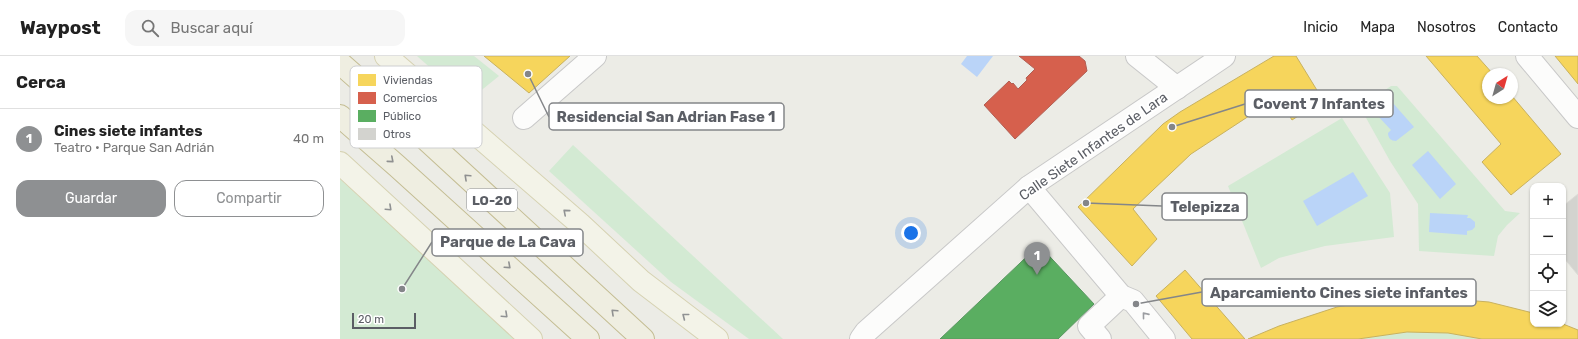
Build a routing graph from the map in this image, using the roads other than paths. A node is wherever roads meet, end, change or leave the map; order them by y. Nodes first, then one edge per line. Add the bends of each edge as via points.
1 (386, 56) edge
2 (595, 56) edge
3 (1137, 56) edge
4 (1224, 56) edge
5 (1527, 56) edge
6 (340, 63) edge
7 (398, 66) edge
8 (350, 72) edge
9 (1177, 88) junction
10 (340, 116) edge
11 (1578, 117) edge
12 (524, 118) dead end
13 (350, 125) edge
14 (482, 139) edge
15 (376, 148) edge
16 (436, 148) edge
17 (340, 163) edge
18 (1029, 187) junction
19 (1121, 296) junction
20 (531, 339) edge
21 (588, 339) edge
22 (643, 339) edge
23 (717, 339) edge
24 (861, 339) edge
25 (1100, 339) edge
26 (1164, 339) edge

7 -> 1 main road
2 - 12 street
3 - 9 street
4 - 9 street, Calle Siete Infantes de Lara
5 - 11 street
8 -> 6 highway, LO-20
9 - 18 street, Calle Siete Infantes de Lara
10 -> 13 highway, LO-20
23 -> 14 main road via 641,281
15 -> 21 highway, LO-20
22 -> 16 highway, LO-20
17 -> 20 main road
18 - 19 street
18 - 24 street, Calle Siete Infantes de Lara
19 - 25 street via 1089,326
26 -> 19 street via 1133,301

